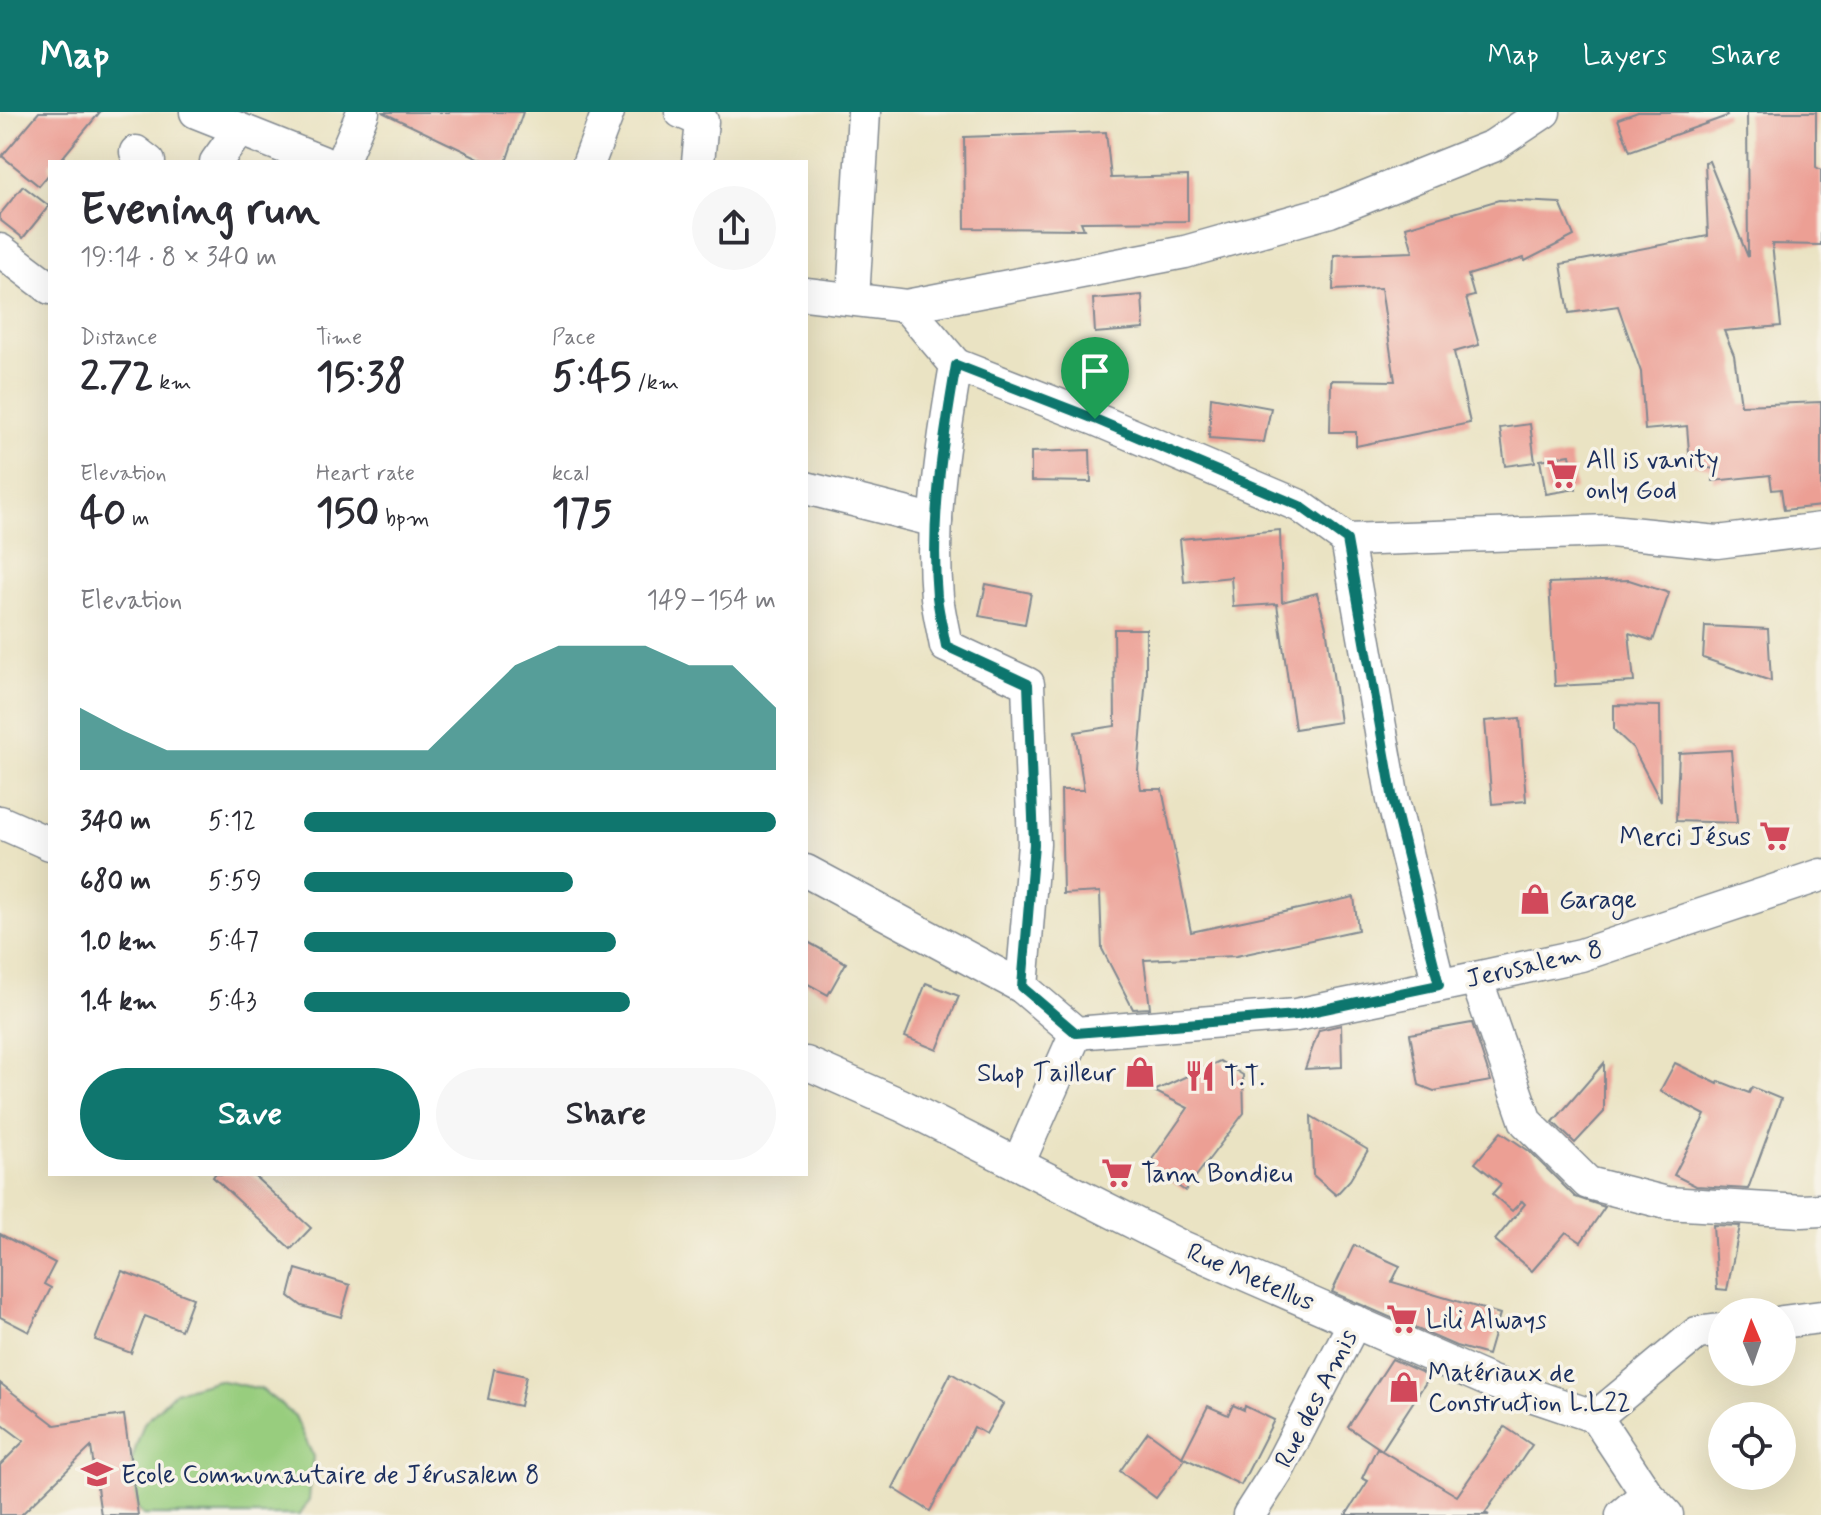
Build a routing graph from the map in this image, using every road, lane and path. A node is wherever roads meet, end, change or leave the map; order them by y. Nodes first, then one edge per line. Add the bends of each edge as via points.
1 (196, 112) edge
2 (363, 112) edge
3 (608, 112) edge
4 (681, 112) edge
5 (864, 112) edge
6 (1544, 112) edge
7 (239, 130) junction
8 (217, 160) edge
9 (317, 160) edge
10 (343, 160) edge
11 (590, 160) edge
12 (698, 160) edge
13 (0, 250) edge
14 (48, 286) edge
15 (808, 294) edge
16 (853, 299) junction
17 (906, 306) junction
18 (956, 365) junction
19 (808, 489) edge
20 (936, 521) junction
21 (1821, 529) edge
22 (1347, 540) junction
23 (0, 822) edge
24 (48, 843) edge
25 (808, 872) edge
26 (1821, 875) edge
27 (1476, 978) junction
28 (1439, 985) junction
29 (1022, 987) junction
30 (1076, 1033) junction
31 (808, 1064) edge
32 (1018, 1164) junction
33 (1821, 1210) edge
34 (1821, 1317) edge
35 (1796, 1320) edge
36 (1355, 1321) junction
37 (1708, 1332) edge
38 (1596, 1417) junction
39 (1657, 1504) edge
40 (1249, 1515) edge
41 (1622, 1515) edge

1 - 7 street
2 - 10 street
3 - 11 street
4 - 12 street via 702,121
5 - 16 street
6 - 17 street via 1493,146 1330,211 1185,252
7 - 8 street
7 - 9 street
13 - 14 street
15 - 16 street
16 - 17 street
17 - 18 street
18 - 20 street
18 - 22 street via 1300,506
19 - 20 street
20 - 29 street via 937,598 946,646 1028,684 1034,844
21 - 22 street via 1717,542 1611,531
22 - 28 street via 1393,800
23 - 24 street
25 - 29 street
26 - 27 street, Jerusalem 8 via 1581,955
27 - 28 street, Jerusalem 8
27 - 33 street via 1526,1122 1588,1183 1667,1203
28 - 30 street, Jerusalem 8 via 1296,1015
29 - 30 street
30 - 32 street
31 - 32 street, Rue Metellus
32 - 36 street, Rue Metellus via 1180,1246
34 - 35 street
36 - 38 street, Rue Metellus via 1492,1382
36 - 40 street, Rue des Amis
37 - 38 street via 1697,1333
38 - 39 street
39 - 41 street

